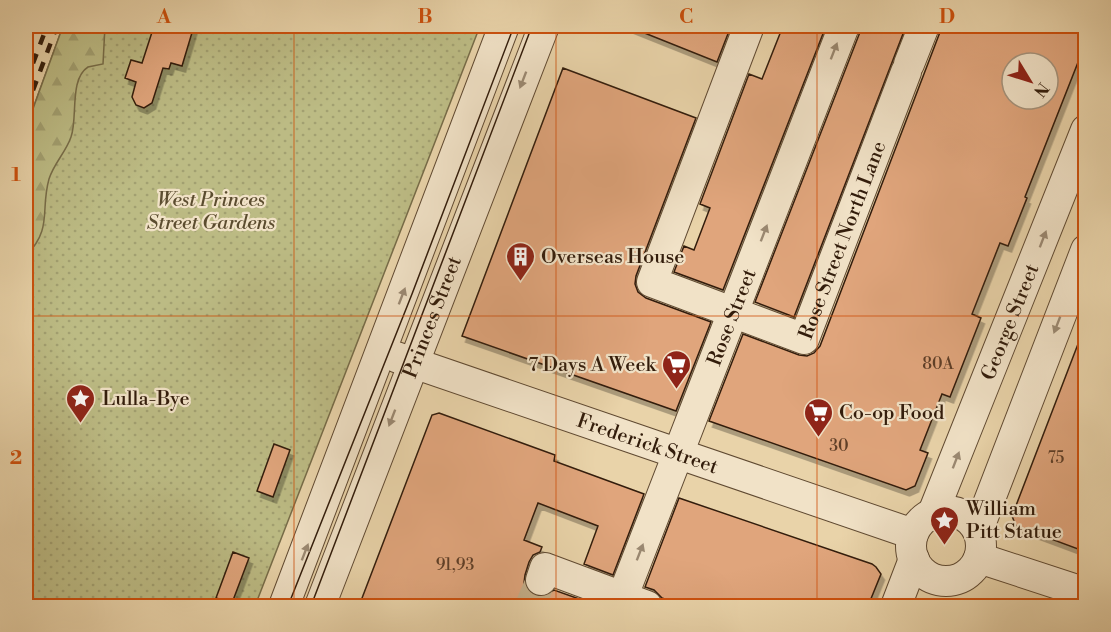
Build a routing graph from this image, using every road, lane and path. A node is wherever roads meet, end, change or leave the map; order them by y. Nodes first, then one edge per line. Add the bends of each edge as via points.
1 (504, 26) edge
2 (544, 26) edge
3 (749, 26) edge
4 (844, 26) edge
5 (924, 26) edge
6 (1086, 130) edge
7 (1086, 250) edge
8 (733, 313) junction
9 (382, 351) junction
10 (414, 364) junction
11 (678, 455) junction
12 (920, 536) junction
13 (978, 544) junction
14 (541, 580) dead end
15 (951, 593) edge
16 (1086, 594) edge
17 (630, 603) edge
18 (284, 606) edge
19 (320, 606) edge
20 (896, 606) edge

9 -> 1 street, Princes Street
2 -> 10 street, Princes Street
3 - 8 street via 652,282
8 -> 4 street, Rose Street
5 - 8 street, Rose Street North Lane via 804,339
12 -> 6 street, George Street
7 -> 13 street
8 - 11 street, Rose Street
9 - 10 street, Frederick Street
18 -> 9 street, Princes Street
10 - 11 street, Frederick Street
10 -> 19 street, Princes Street
11 - 12 street, Frederick Street
17 -> 11 street, Rose Street
12 - 13 street via 948,511 968,518
12 - 15 street via 921,570 944,581
12 - 20 street, George Street
13 - 15 street via 970,572
13 - 16 street
14 - 17 street via 545,568

